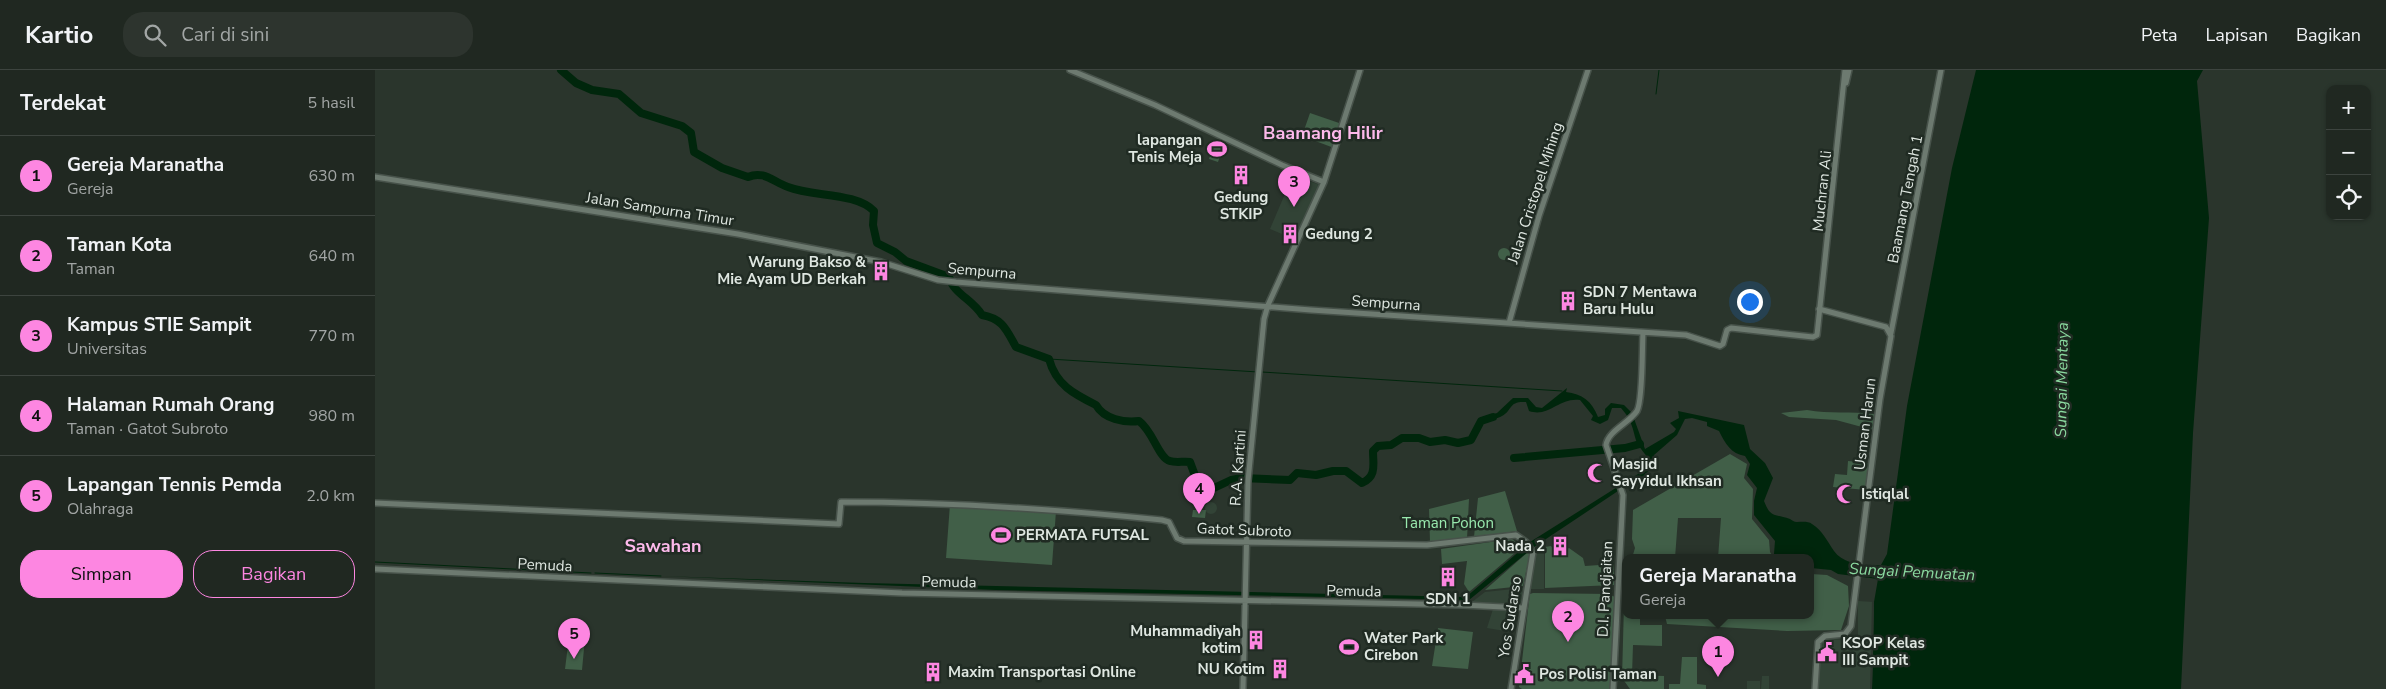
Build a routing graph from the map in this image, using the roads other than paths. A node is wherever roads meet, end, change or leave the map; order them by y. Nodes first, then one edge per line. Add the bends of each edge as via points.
1 (1070, 70) edge
2 (1360, 70) edge
3 (1587, 70) edge
4 (1845, 70) edge
5 (1849, 70) edge
6 (1941, 70) edge
7 (375, 177) edge
8 (1324, 182) junction
9 (938, 280) joint
10 (1268, 305) junction
11 (1820, 311) junction
12 (1509, 323) junction
13 (1643, 333) junction
14 (1891, 333) junction
15 (1817, 334) joint
16 (375, 503) edge
17 (1247, 543) junction
18 (1532, 549) joint
19 (375, 569) edge
20 (1246, 600) junction
21 (1523, 608) junction
22 (1243, 689) edge
23 (1511, 689) edge
24 (1613, 689) edge
25 (1815, 689) edge

1 - 8 street
2 - 8 street, R.A. Kartini
3 - 12 street, Jalan Cristopel Mihing via 1539,216
4 - 11 street, Muchran Ali
5 - 11 street, Muchran Ali
6 - 14 street, Baamang Tengah 1
7 - 9 street, Jalan Sampurna Timur via 730,232 881,262
8 - 10 street, R.A. Kartini
9 - 10 street, Sempurna
10 - 12 street, Sempurna
10 - 17 street, R.A. Kartini via 1247,481
11 - 14 street via 1880,326
11 - 15 street, Muchran Ali
12 - 13 street, Sempurna
13 - 15 street, Sempurna via 1691,336 1720,346 1731,328
13 - 24 street, D.I. Pandjaitan via 1638,408 1608,438 1607,448 1623,490
14 - 25 street, Usman Harun via 1854,610 1848,632 1825,636 1818,642
16 - 17 street, Gatot Subroto via 839,524 841,502 1012,506 1162,520 1169,522 1180,540
17 - 18 street, Gatot Subroto via 1427,544 1513,535 1521,537
17 - 20 street, R.A. Kartini
18 - 21 street, Yos Sudarso
19 - 20 street, Pemuda via 902,593
20 - 21 street, Pemuda
20 - 22 street, R.A. Kartini
21 - 23 street, Yos Sudarso

